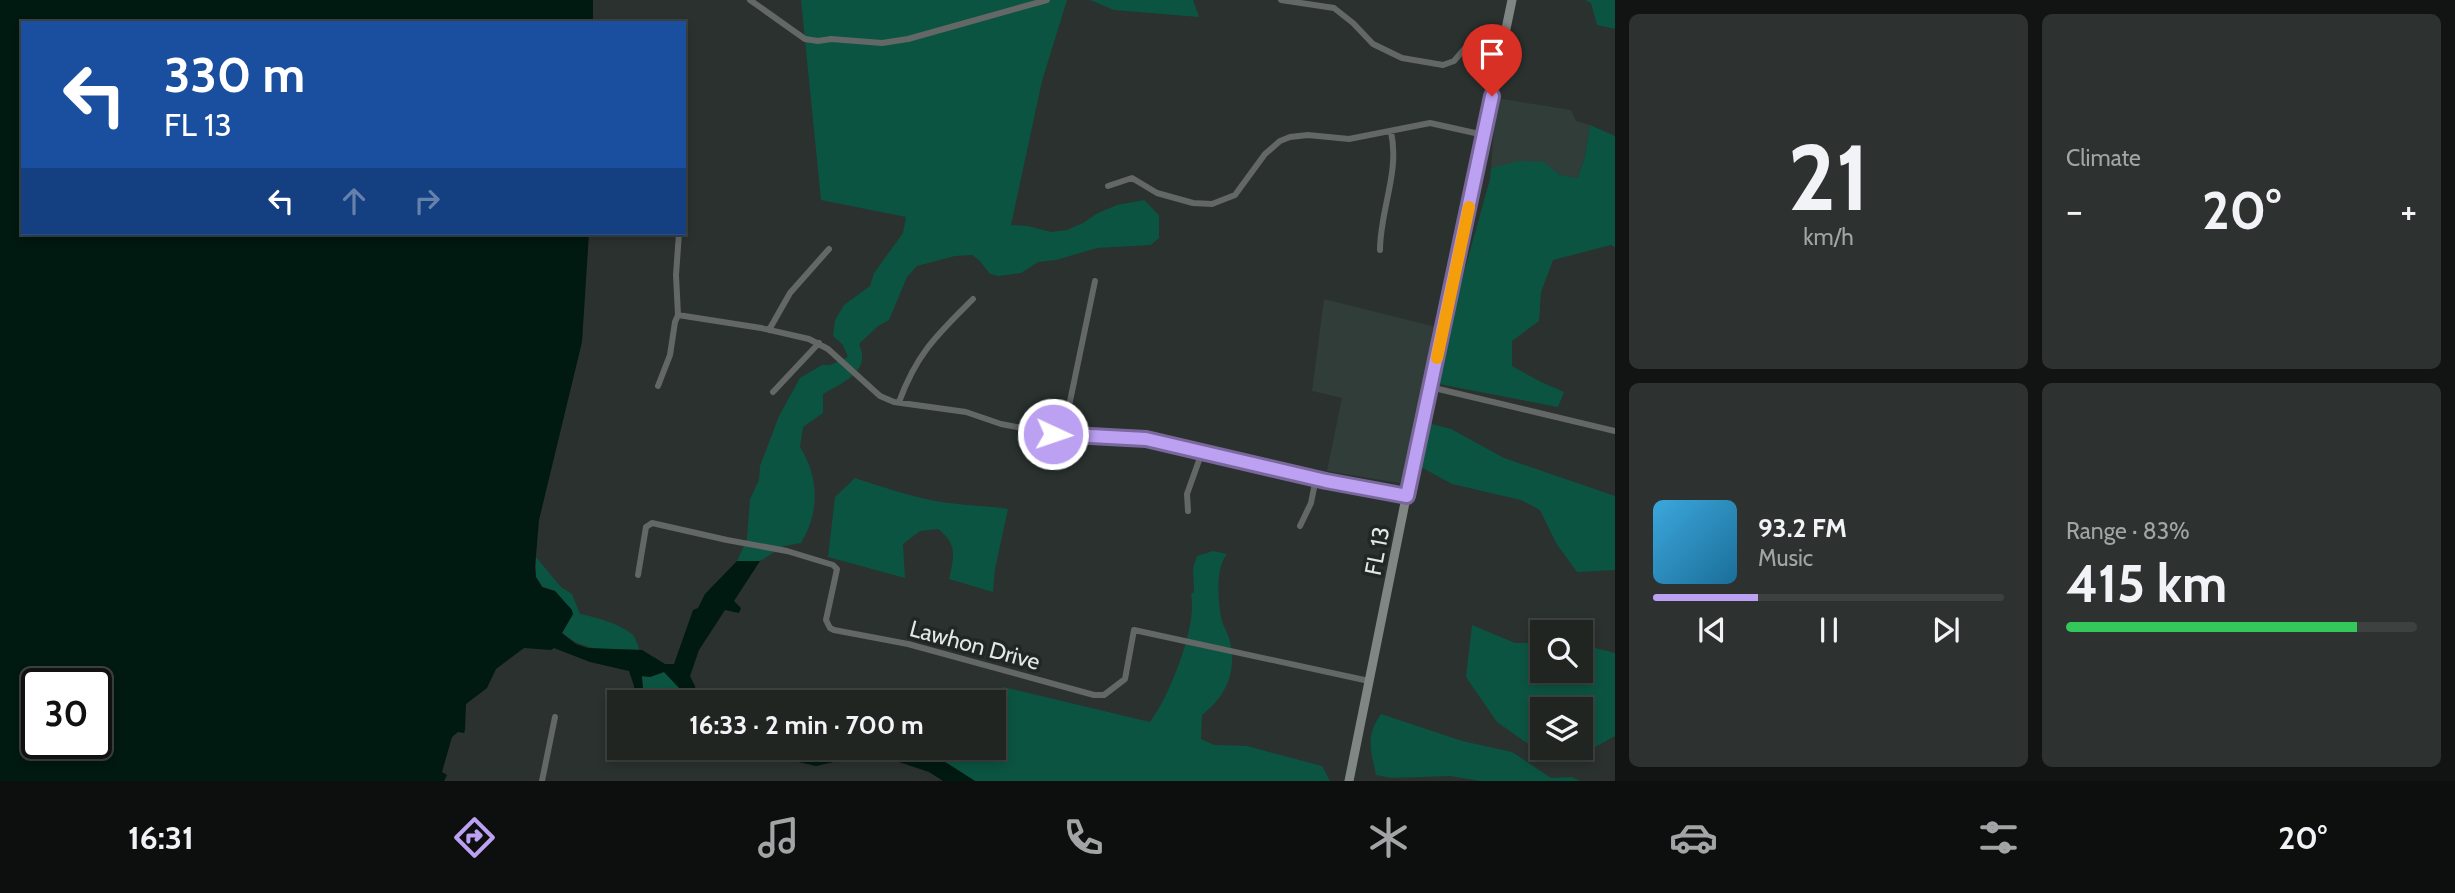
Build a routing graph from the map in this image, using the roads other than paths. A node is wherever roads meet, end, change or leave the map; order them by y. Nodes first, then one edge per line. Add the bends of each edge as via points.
1 (750, 0) edge
2 (1047, 0) edge
3 (1281, 0) edge
4 (1513, 0) edge
5 (1505, 35) junction
6 (1391, 132) junction
7 (1484, 135) junction
8 (1108, 186) dead end
9 (679, 235) edge
10 (829, 249) dead end
11 (1380, 250) dead end
12 (1095, 281) dead end
13 (973, 299) dead end
14 (678, 315) junction
15 (769, 330) junction
16 (819, 343) junction
17 (658, 386) dead end
18 (1430, 387) junction
19 (773, 392) dead end
20 (900, 402) junction
21 (1615, 431) edge
22 (1063, 435) junction
23 (1202, 452) junction
24 (1316, 478) junction
25 (1407, 496) junction
26 (1188, 511) dead end
27 (1300, 526) dead end
28 (638, 575) dead end
29 (1369, 681) junction
30 (555, 717) dead end
31 (542, 781) edge
32 (1349, 781) edge

1 - 2 street via 804,39 882,43 908,40
3 - 5 street via 1334,8 1373,44 1402,58 1443,65 1454,61 1484,33
4 - 5 main road, FL 13
5 - 7 main road, FL 13
6 - 7 street via 1430,123
6 - 8 street via 1349,139 1308,135 1280,141 1236,195 1212,204 1157,193 1132,178
6 - 11 street via 1393,163
7 - 18 main road, FL 13
9 - 14 street
10 - 15 street via 790,293
12 - 22 street
13 - 20 street via 920,356
14 - 15 street
14 - 17 street
15 - 16 street
16 - 19 street
16 - 20 street via 880,396
18 - 21 street
18 - 25 main road, FL 13
20 - 22 street
22 - 23 street via 1146,439
23 - 24 street
23 - 26 street via 1187,494
24 - 25 street
24 - 27 street
25 - 29 main road, FL 13
28 - 29 street, Lawhon Drive via 646,527 652,523 833,565 826,620 834,630 908,644 1094,695 1104,695 1125,679 1134,630
29 - 32 main road, FL 13
30 - 31 street

